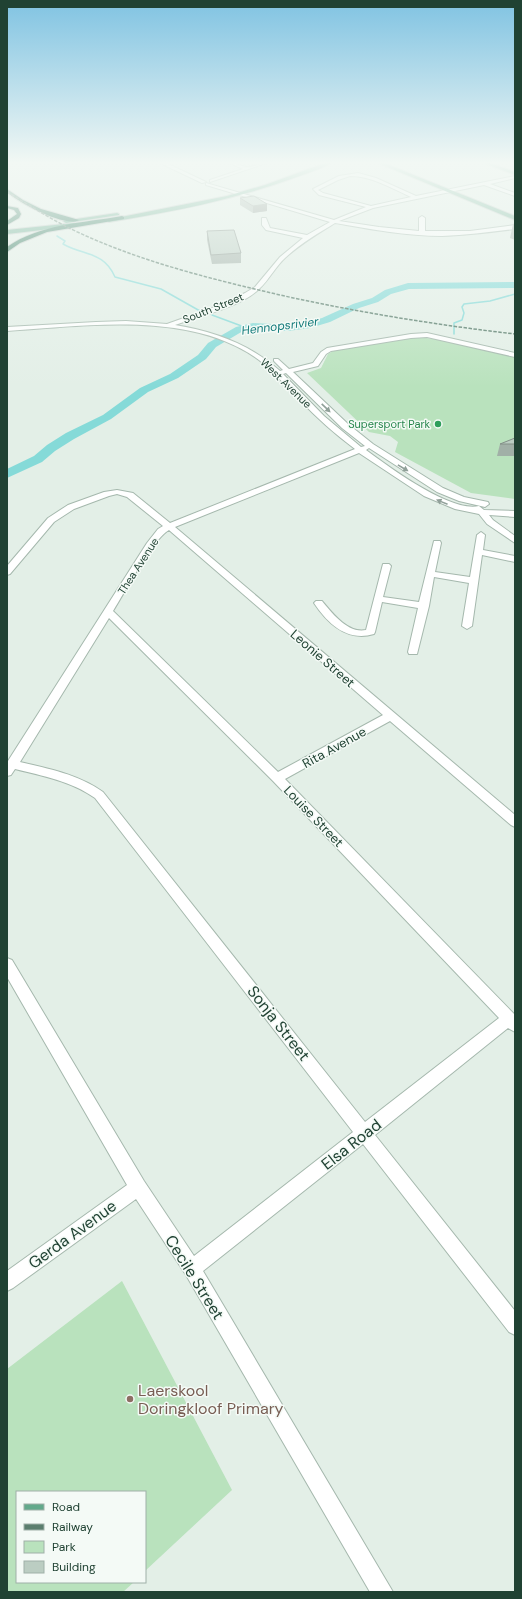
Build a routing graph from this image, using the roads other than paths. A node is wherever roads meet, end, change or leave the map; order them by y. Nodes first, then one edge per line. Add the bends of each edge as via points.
1 (307, 237) edge
2 (28, 238) edge
3 (7, 250) edge
4 (212, 310) junction
5 (196, 316) junction
6 (150, 321) junction
7 (175, 323) junction
8 (167, 327) junction
9 (7, 328) edge
10 (211, 332) junction
11 (243, 344) junction
12 (515, 355) edge
13 (288, 371) junction
14 (278, 373) junction
15 (370, 446) junction
16 (359, 451) junction
17 (479, 507) junction
18 (515, 507) edge
19 (515, 514) edge
20 (188, 518) junction
21 (169, 526) junction
22 (178, 534) junction
23 (481, 535) dead end
24 (515, 540) edge
25 (438, 543) dead end
26 (479, 552) junction
27 (515, 559) edge
28 (386, 566) dead end
29 (7, 572) edge
30 (431, 574) junction
31 (474, 581) junction
32 (379, 599) junction
33 (319, 603) dead end
34 (424, 606) junction
35 (108, 612) junction
36 (467, 626) dead end
37 (413, 652) dead end
38 (390, 716) junction
39 (9, 768) edge
40 (277, 778) junction
41 (515, 822) edge
42 (7, 964) edge
43 (512, 1022) edge
44 (364, 1133) junction
45 (138, 1186) junction
46 (192, 1269) junction
47 (7, 1282) edge
48 (515, 1326) edge
49 (382, 1592) edge

1 - 4 street, South Street via 282,258 257,288
2 - 3 highway
4 - 5 street, South Street
4 - 10 street via 194,320 196,324
5 - 6 street
5 - 7 street, South Street
6 - 7 street, West Avenue
6 - 9 street, West Avenue via 111,320
7 - 8 street, South Street
7 - 10 street, West Avenue
8 - 9 street, West Avenue via 109,324
8 - 10 street, West Avenue
10 - 11 street, West Avenue
11 - 13 street, West Avenue via 269,355
11 - 14 street, West Avenue
12 - 13 street via 443,338 419,336 331,349 324,352 316,365
13 - 14 street
13 -> 15 street, West Avenue via 345,426
14 - 16 street, West Avenue via 325,422
15 - 16 street, Thea Avenue
15 -> 17 street, West Avenue via 440,490
17 -> 16 street, West Avenue via 457,507 428,495
16 - 20 street, Thea Avenue
17 - 18 street, West Avenue
17 - 19 street, West Avenue
17 - 24 street via 490,522
20 - 21 street, Thea Avenue
20 - 22 street
21 - 22 street, Leonie Street
21 - 29 street, Leonie Street via 130,495 113,493 61,513 43,528
21 - 35 street, Thea Avenue via 151,543
22 - 38 street, Leonie Street
23 - 26 street
25 - 30 street
26 - 27 street
26 - 31 street
28 - 32 street
30 - 31 street
30 - 34 street
31 - 36 street
32 - 33 street via 370,632 366,634 357,633 338,624
32 - 34 street
34 - 37 street
35 - 39 street, Thea Avenue
35 - 40 street, Louise Street
38 - 40 street, Rita Avenue
38 - 41 street, Leonie Street
39 - 44 street, Sonja Street via 69,778 99,795
40 - 43 street, Louise Street
42 - 45 street, Cecile Street
43 - 44 street, Elsa Road
44 - 46 street, Elsa Road
44 - 48 street, Sonja Street
45 - 46 street, Cecile Street
45 - 47 street, Gerda Avenue
46 - 49 street, Cecile Street

